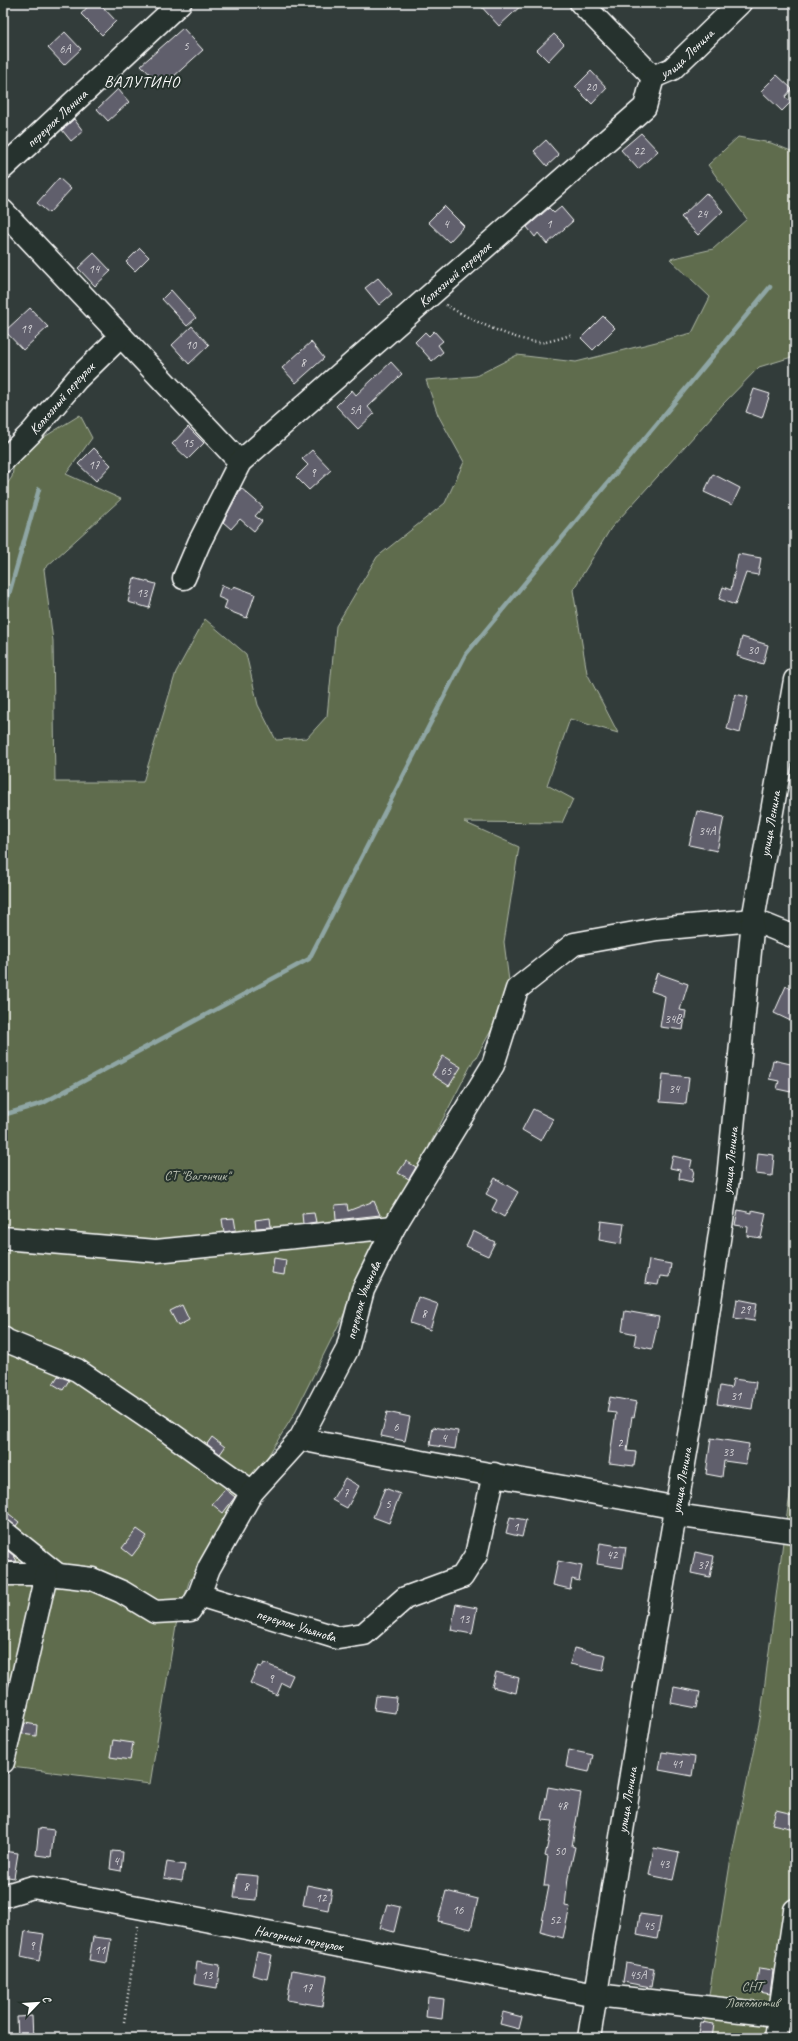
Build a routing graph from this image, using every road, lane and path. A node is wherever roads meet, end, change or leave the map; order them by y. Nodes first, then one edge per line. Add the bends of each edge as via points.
1 (180, 3) edge
2 (581, 3) edge
3 (740, 3) edge
4 (653, 77) junction
5 (3, 168) edge
6 (3, 211) edge
7 (430, 295) junction
8 (573, 334) dead end
9 (121, 336) junction
10 (3, 461) edge
11 (240, 462) junction
12 (184, 578) dead end
13 (795, 680) edge
14 (753, 920) junction
15 (795, 937) edge
16 (394, 1227) junction
17 (3, 1238) edge
18 (3, 1338) edge
19 (300, 1439) junction
20 (494, 1474) junction
21 (252, 1492) junction
22 (676, 1511) junction
23 (3, 1531) edge
24 (795, 1532) edge
25 (3, 1574) edge
26 (52, 1575) junction
27 (199, 1595) junction
28 (3, 1762) edge
29 (3, 1896) edge
30 (141, 1908) junction
31 (795, 1910) edge
32 (596, 1995) junction
33 (787, 2016) edge
34 (124, 2022) dead end
35 (589, 2038) edge
36 (776, 2038) edge

1 - 5 street, переулок Ленина
2 - 4 street, улица Ленина
3 - 4 street, улица Ленина via 672,69
4 - 7 street, Колхозный переулок via 645,107
6 - 9 street
7 - 8 path via 458,313 516,338 546,342
7 - 11 street, Колхозный переулок
9 - 10 street, Колхозный переулок
9 - 11 street
11 - 12 street, Колхозный переулок
13 - 14 street, улица Ленина
14 - 15 street
14 - 16 street, переулок Ульянова via 657,929 574,944 517,989 493,1065
14 - 22 street, улица Ленина via 728,1179
16 - 17 street via 156,1251
16 - 19 street, переулок Ульянова via 363,1290 346,1350
18 - 21 street via 77,1370
19 - 20 street
19 - 21 street, переулок Ульянова
20 - 22 street
20 - 27 street, переулок Ульянова via 476,1555 462,1577 405,1598 364,1634 338,1638
21 - 27 street, переулок Ульянова via 210,1568
22 - 24 street
22 - 32 street, улица Ленина
23 - 26 street
25 - 26 street
26 - 27 street, переулок Ульянова via 92,1579 122,1592 155,1612 190,1610
26 - 28 street
29 - 30 street, Нагорный переулок via 33,1887
30 - 32 street, Нагорный переулок
30 - 34 path
31 - 33 street
32 - 33 street, Нагорный переулок
32 - 35 street, улица Ленина
33 - 36 street

